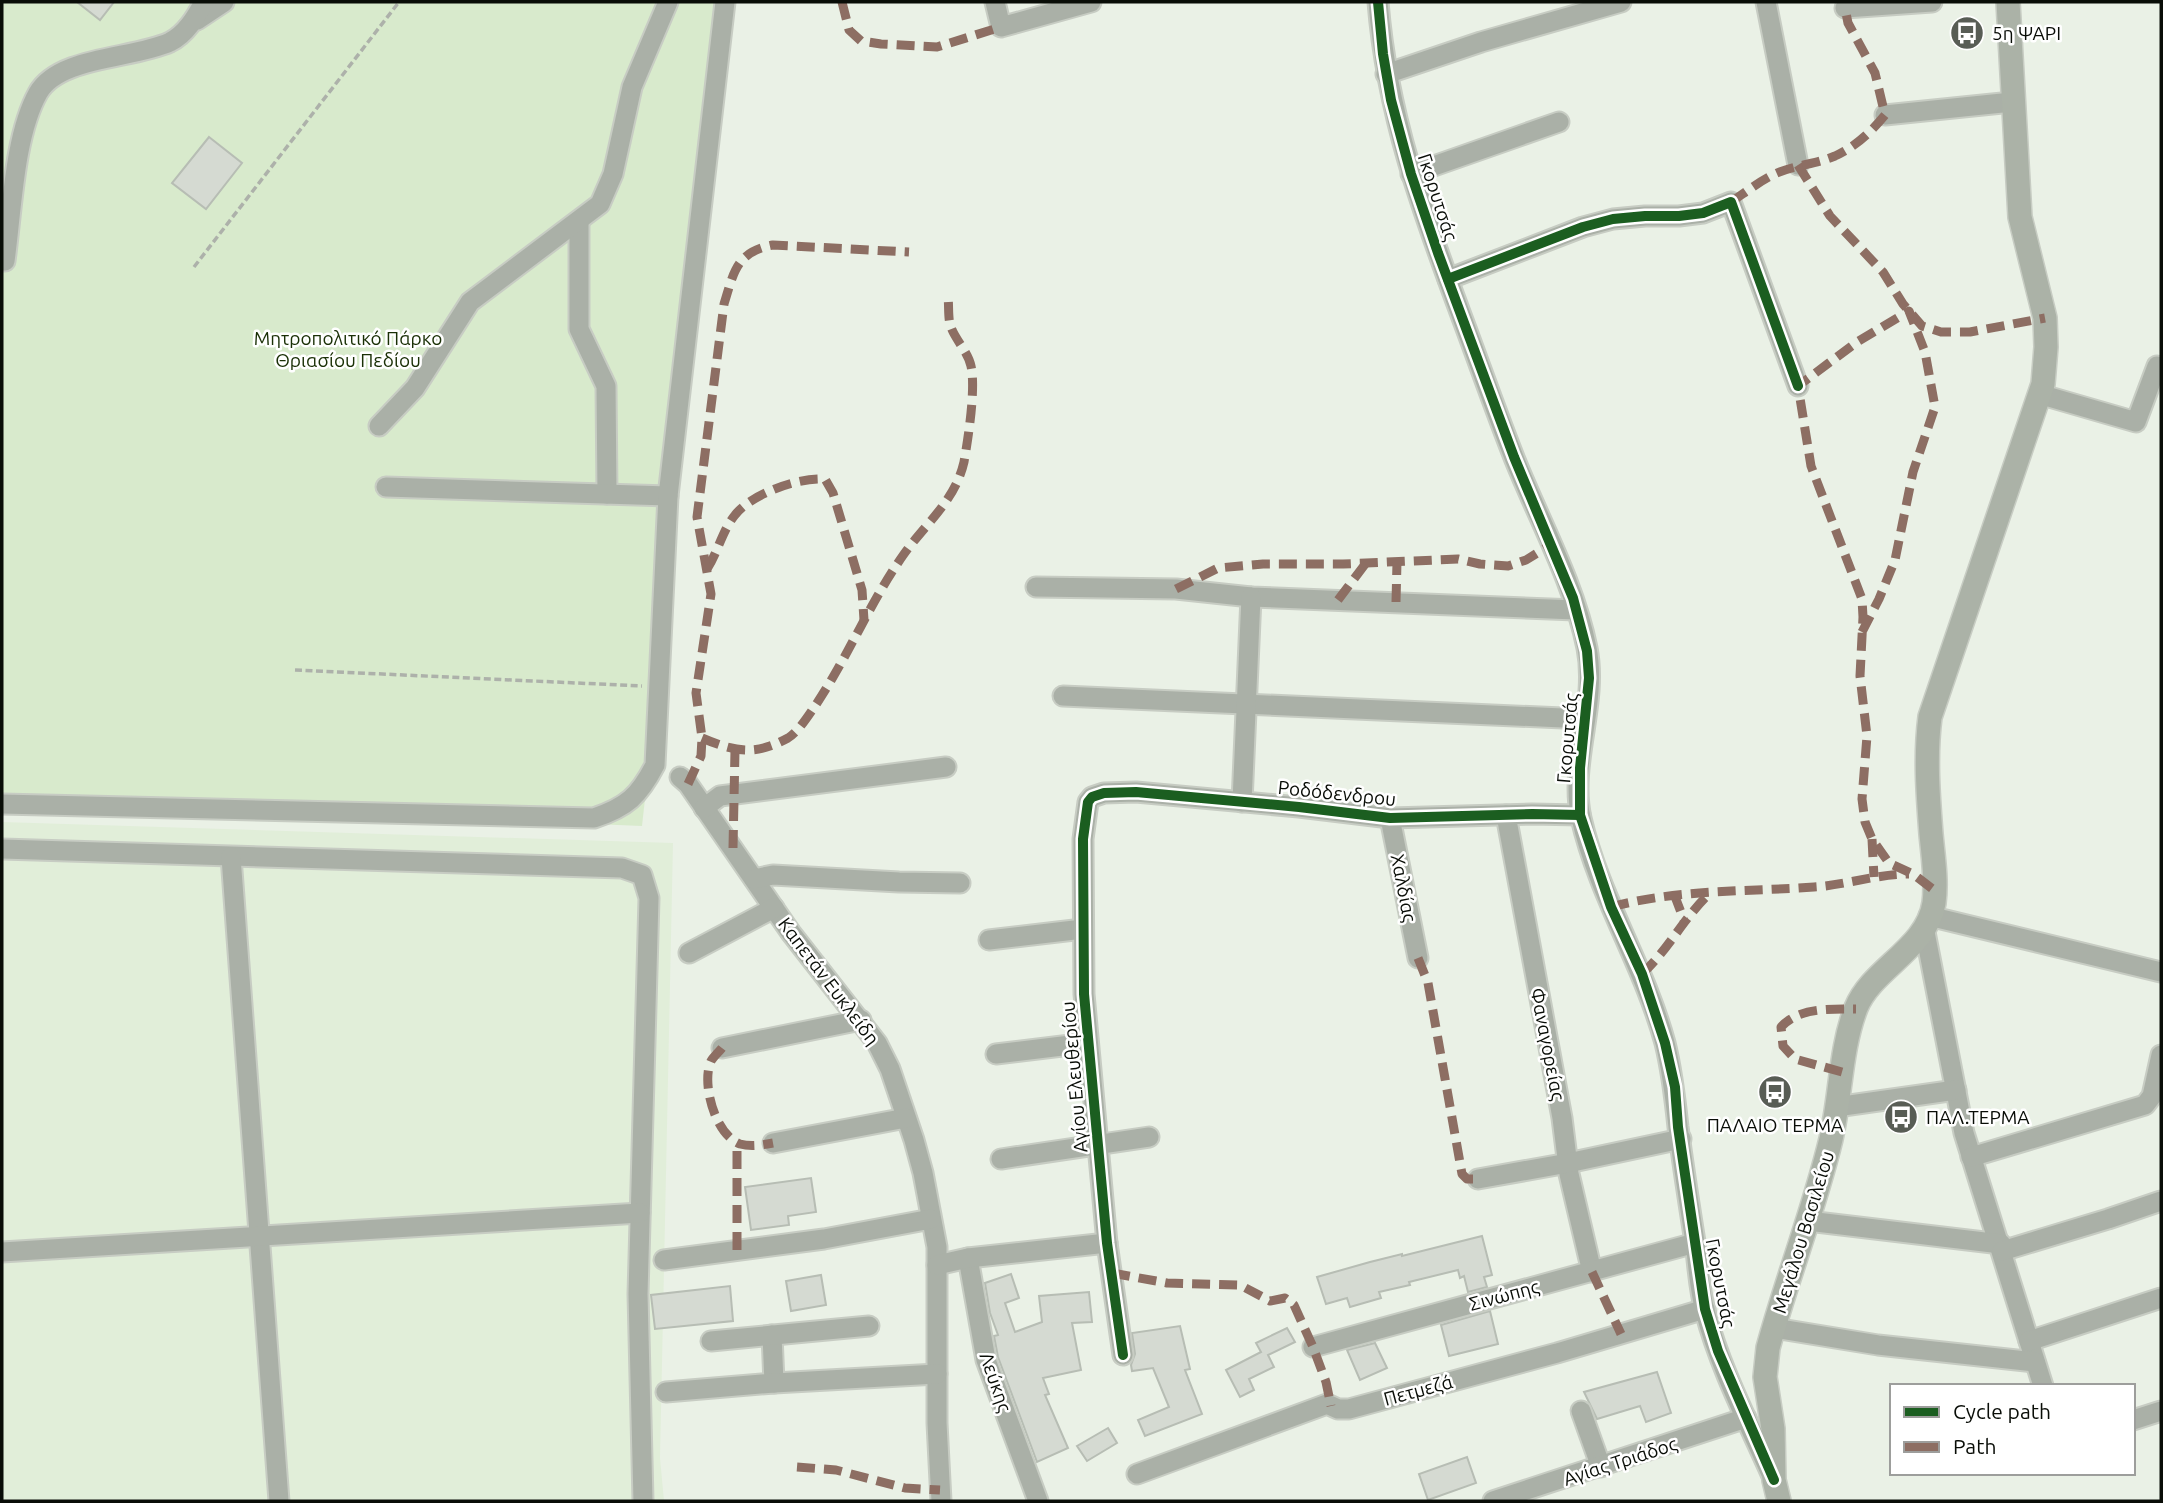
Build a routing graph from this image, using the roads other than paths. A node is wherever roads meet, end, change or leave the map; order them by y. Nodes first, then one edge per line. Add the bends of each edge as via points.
1 (204, 2) edge
2 (224, 2) edge
3 (668, 2) edge
4 (725, 2) edge
5 (995, 2) edge
6 (1091, 2) edge
7 (1378, 2) edge
8 (1620, 2) edge
9 (1766, 2) edge
10 (1920, 2) edge
11 (2007, 2) edge
12 (1065, 6) edge
13 (1845, 8) dead end
14 (193, 22) junction
15 (1386, 74) junction
16 (2012, 102) junction
17 (1885, 115) dead end
18 (1559, 122) dead end
19 (1798, 165) dead end
20 (1412, 174) junction
21 (6, 220) edge
22 (579, 221) junction
23 (5, 261) dead end
24 (1448, 279) junction
25 (2161, 368) edge
26 (1798, 386) dead end
27 (2039, 394) junction
28 (379, 426) dead end
29 (386, 487) dead end
30 (607, 494) junction
31 (668, 496) junction
32 (1036, 587) dead end
33 (1251, 597) junction
34 (1576, 610) junction
35 (1063, 696) dead end
36 (1246, 706) junction
37 (1586, 719) junction
38 (946, 767) dead end
39 (680, 777) dead end
40 (1092, 797) joint
41 (1242, 802) junction
42 (2, 803) edge
43 (704, 808) junction
44 (1506, 815) junction
45 (1580, 815) junction
46 (1390, 818) junction
47 (2, 849) edge
48 (231, 857) junction
49 (754, 879) junction
50 (960, 883) dead end
51 (774, 908) junction
52 (1926, 921) junction
53 (1083, 929) junction
54 (989, 940) dead end
55 (689, 953) dead end
56 (1418, 958) dead end
57 (2161, 972) edge
58 (861, 1020) junction
59 (1087, 1043) junction
60 (722, 1048) dead end
61 (996, 1054) dead end
62 (2161, 1055) edge
63 (1956, 1090) junction
64 (2157, 1099) edge
65 (1836, 1107) junction
66 (906, 1118) junction
67 (1149, 1137) dead end
68 (1681, 1139) junction
69 (773, 1143) dead end
70 (1097, 1145) junction
71 (1972, 1157) junction
72 (1001, 1159) dead end
73 (1568, 1163) junction
74 (1478, 1179) dead end
75 (2161, 1201) edge
76 (640, 1213) junction
77 (931, 1219) junction
78 (1808, 1221) junction
79 (260, 1237) junction
80 (1107, 1243) junction
81 (1695, 1243) junction
82 (2001, 1247) junction
83 (2, 1252) edge
84 (968, 1258) junction
85 (664, 1260) dead end
86 (937, 1265) junction
87 (1592, 1272) junction
88 (2161, 1298) edge
89 (1704, 1309) junction
90 (869, 1326) dead end
91 (1774, 1328) junction
92 (772, 1335) junction
93 (710, 1341) dead end
94 (2029, 1341) junction
95 (1313, 1347) dead end
96 (1123, 1354) dead end
97 (2035, 1362) junction
98 (937, 1374) junction
99 (774, 1383) junction
100 (2042, 1384) edge
101 (666, 1392) dead end
102 (1581, 1411) dead end
103 (2161, 1411) edge
104 (1746, 1418) junction
105 (2135, 1419) edge
106 (1601, 1467) junction
107 (1137, 1474) dead end
108 (1776, 1491) edge
109 (279, 1501) edge
110 (643, 1501) edge
111 (941, 1501) edge
112 (1038, 1501) edge
113 (1493, 1501) edge

1 - 14 street
2 - 14 street
3 - 22 street via 632,86 613,174 600,204
4 - 31 street
5 - 12 street via 1001,27
6 - 12 street
7 - 15 street, Γκορυτσάς
8 - 15 street
9 - 19 street
10 - 13 street
11 - 16 main road
14 - 21 street via 171,41 62,71 39,90 23,125
15 - 20 street, Γκορυτσάς
16 - 17 street
16 - 27 main road via 2020,217 2045,318 2045,365
18 - 20 street
20 - 24 street, Γκορυτσάς
21 - 23 street
22 - 28 street via 470,302 415,388
22 - 30 street via 579,329 606,386
24 - 26 street via 1593,224 1703,213 1731,202
24 - 34 street, Γκορυτσάς
25 - 27 street via 2157,366 2136,422
27 - 52 main road via 1930,717 1927,743 1935,874 1934,905
29 - 30 street
30 - 31 street
31 - 42 street via 655,765 634,799 617,810 594,818
32 - 33 street via 1176,589
33 - 34 street
33 - 36 street
34 - 37 street, Γκορυτσάς via 1587,651
35 - 36 street
36 - 37 street
36 - 41 street
37 - 45 street, Γκορυτσάς
38 - 43 street via 720,796
39 - 43 street, Καπετάν Ευκλείδη
40 - 41 street, Ροδόδενδρου via 1136,792
40 - 53 street, Αγίου Ελευθερίου via 1083,839
41 - 46 street, Ροδόδενδρου
43 - 49 street, Καπετάν Ευκλείδη
44 - 45 street, Ροδόδενδρου
44 - 46 street, Ροδόδενδρου
44 - 73 street, Φαναγορείας
45 - 68 street, Γκορυτσάς via 1611,907 1652,1001 1675,1087
46 - 56 street, Χαλδίας
47 - 48 street
48 - 76 street via 622,868 642,875 649,898
48 - 79 street
49 - 50 street via 774,875
49 - 51 street, Καπετάν Ευκλείδη
51 - 55 street
51 - 58 street, Καπετάν Ευκλείδη
52 - 57 street
52 - 63 street
52 - 65 main road, Μεγάλου Βασιλείου via 1899,959 1862,996 1848,1040
53 - 54 street
53 - 59 street, Αγίου Ελευθερίου
58 - 60 street
58 - 66 street, Καπετάν Ευκλείδη via 881,1052
59 - 61 street
59 - 70 street, Αγίου Ελευθερίου
62 - 64 street
63 - 65 street
63 - 71 street
64 - 71 street
65 - 78 main road, Μεγάλου Βασιλείου
66 - 69 street
66 - 77 street, Καπετάν Ευκλείδη
67 - 70 street
68 - 73 street
68 - 81 street, Γκορυτσάς
70 - 72 street
70 - 80 street, Αγίου Ελευθερίου
71 - 82 street
73 - 74 street
73 - 87 street, Φαναγορείας
75 - 82 street
76 - 79 street
76 - 110 street
77 - 85 street via 824,1239
77 - 86 street, Καπετάν Ευκλείδη
78 - 82 street
78 - 91 main road, Μεγάλου Βασιλείου
79 - 83 street
79 - 109 street
80 - 84 street
80 - 96 street, Αγίου Ελευθερίου
81 - 87 street, Σινώπης
81 - 89 street, Γκορυτσάς
82 - 94 street
84 - 86 street
84 - 112 street, Λεύκης via 986,1360
86 - 98 street, Καπετάν Ευκλείδη
87 - 95 street, Σινώπης
88 - 94 street
89 - 104 street, Γκορυτσάς
89 - 107 street, Πετμεζά via 1349,1409 1327,1404
90 - 92 street
91 - 97 street
91 - 108 main road, Μεγάλου Βασιλείου via 1765,1377
92 - 93 street
92 - 99 street
94 - 97 street
97 - 100 street
98 - 99 street
98 - 111 street, Καπετάν Ευκλείδη
99 - 101 street
102 - 106 street
103 - 105 street
104 - 106 street, Αγίας Τριάδος
104 - 108 street, Γκορυτσάς
106 - 113 street, Αγίας Τριάδος

